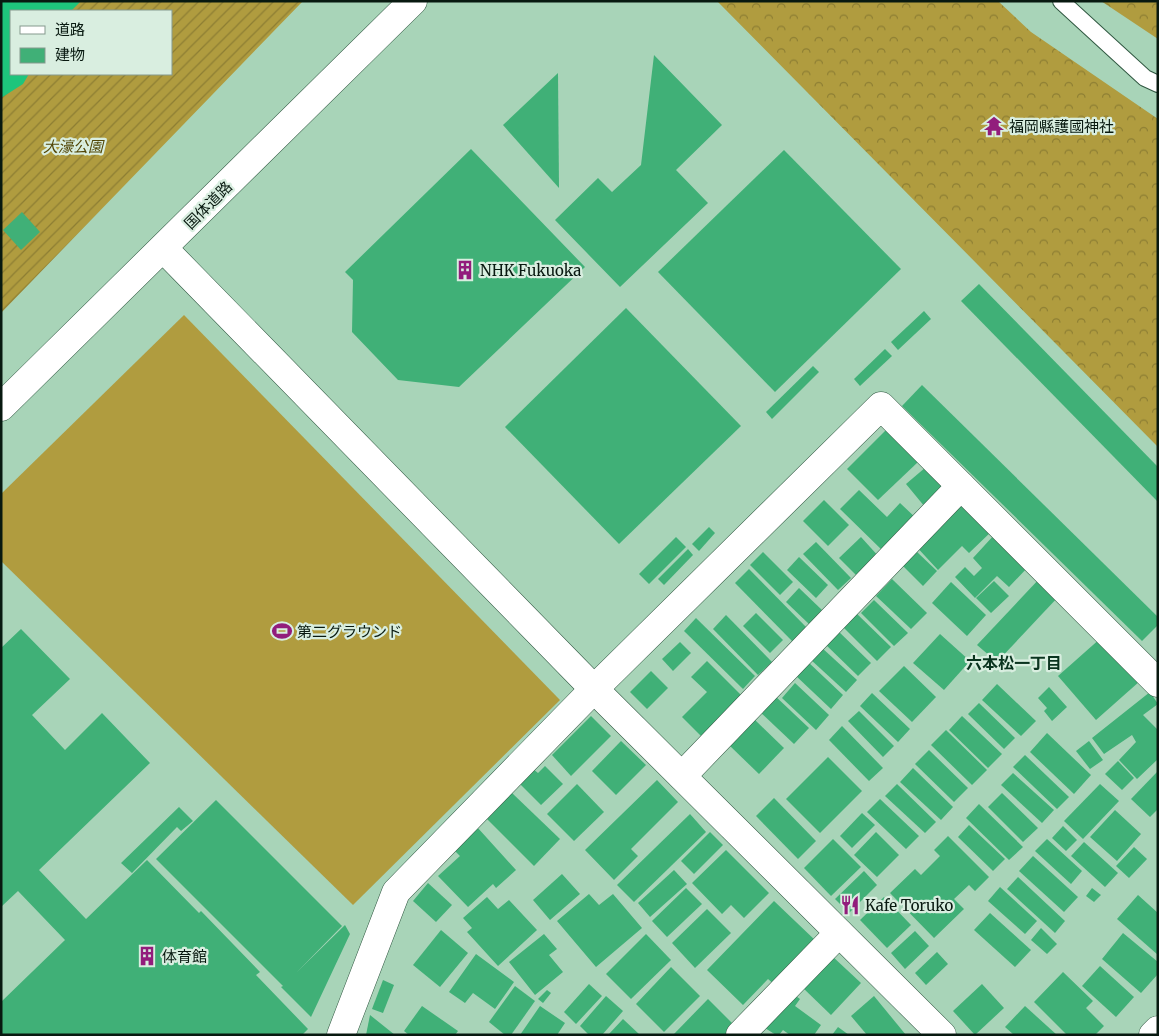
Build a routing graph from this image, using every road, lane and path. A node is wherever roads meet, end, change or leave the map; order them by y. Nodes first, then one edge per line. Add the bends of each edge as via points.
1 (413, 1) edge
2 (1061, 1) edge
3 (1158, 84) edge
4 (164, 249) junction
5 (1, 407) edge
6 (961, 486) junction
7 (1158, 683) edge
8 (594, 689) junction
9 (682, 776) junction
10 (839, 933) junction
11 (1158, 1030) edge
12 (341, 1035) edge
13 (740, 1035) edge
14 (942, 1035) edge
15 (1153, 1035) edge

1 - 4 street, 国体道路
2 - 3 lane via 1145,78
4 - 5 street, 国体道路
4 - 8 street
6 - 7 street
6 - 8 street via 881,406
6 - 9 street
8 - 9 street
8 - 12 street via 396,892
9 - 10 street
10 - 13 street
10 - 14 street
11 - 15 street

